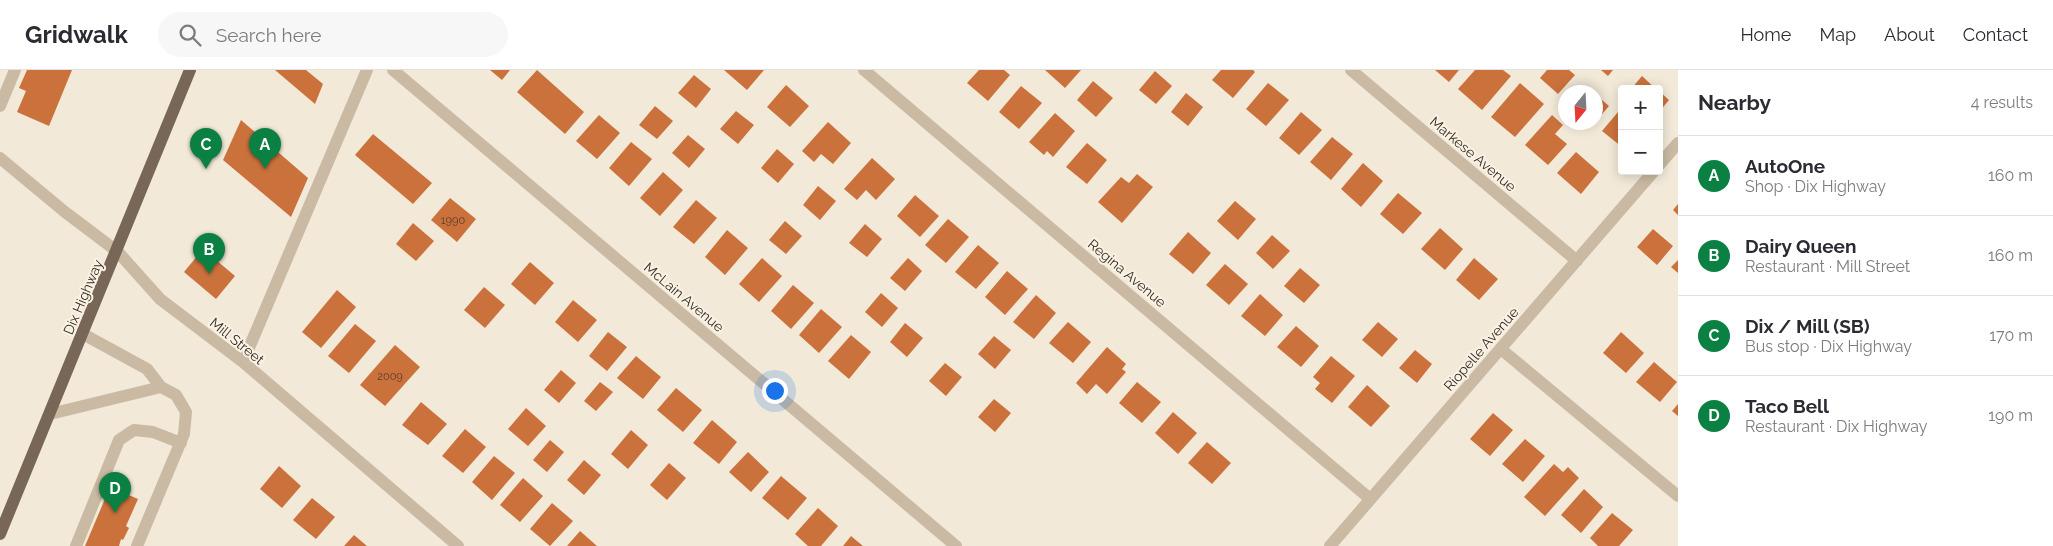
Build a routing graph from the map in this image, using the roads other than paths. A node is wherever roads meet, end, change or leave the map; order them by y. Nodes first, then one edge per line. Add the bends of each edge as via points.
1 (15, 70) edge
2 (190, 70) edge
3 (367, 70) edge
4 (393, 70) edge
5 (864, 70) edge
6 (1351, 70) edge
7 (0, 106) edge
8 (1678, 143) edge
9 (0, 158) edge
10 (1663, 160) edge
11 (1651, 175) edge
12 (118, 252) junction
13 (1576, 261) junction
14 (83, 334) junction
15 (1502, 350) junction
16 (242, 362) junction
17 (161, 387) junction
18 (50, 414) junction
19 (181, 443) junction
20 (1678, 496) edge
21 (1369, 498) junction
22 (0, 534) edge
23 (76, 546) edge
24 (137, 546) edge
25 (458, 546) edge
26 (956, 546) edge
27 (1330, 546) edge

1 - 7 street
2 - 12 main road, Dix Highway
3 - 16 street
4 - 26 street, McLain Avenue
5 - 21 street, Regina Avenue
6 - 13 street, Markese Avenue
8 - 10 street
9 - 12 street, Mill Street
11 - 13 street, Riopelle Avenue
12 - 14 main road, Dix Highway
12 - 16 street, Mill Street via 160,299
13 - 15 street, Riopelle Avenue
14 - 17 street via 147,369
14 - 18 main road, Dix Highway
15 - 20 street
15 - 21 street, Riopelle Avenue
16 - 25 street, Mill Street
17 - 18 street
17 - 19 street via 176,395 186,412
18 - 22 main road, Dix Highway
19 - 23 street via 153,432 134,430 119,440
19 - 24 street
21 - 27 street, Riopelle Avenue

